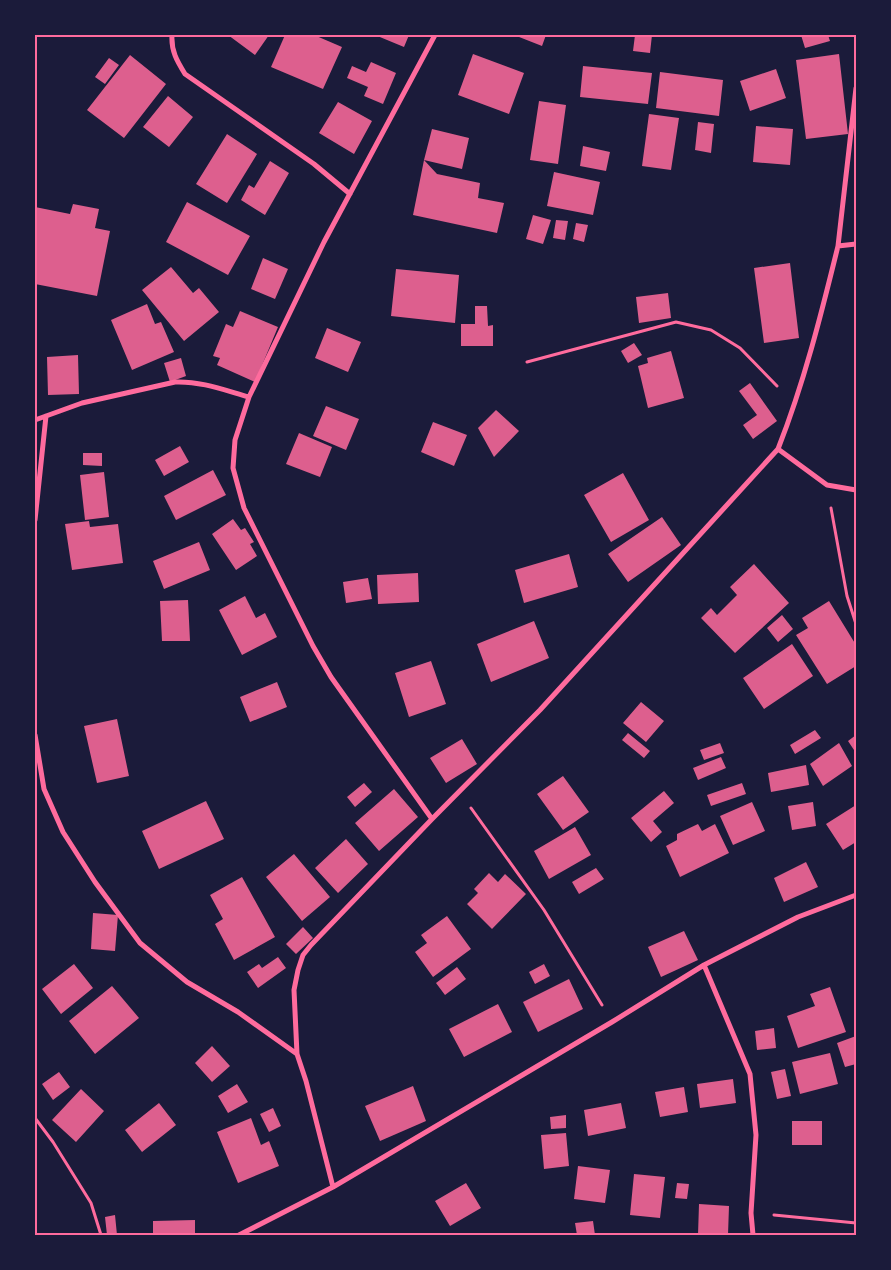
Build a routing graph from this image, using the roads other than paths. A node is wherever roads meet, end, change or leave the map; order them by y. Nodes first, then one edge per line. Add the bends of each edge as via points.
1 (172, 35) edge
2 (435, 35) edge
3 (856, 88) edge
4 (350, 194) junction
5 (856, 244) edge
6 (838, 246) junction
7 (249, 397) junction
8 (46, 416) junction
9 (35, 420) edge
10 (778, 449) junction
11 (856, 490) edge
12 (35, 520) edge
13 (35, 735) edge
14 (432, 819) junction
15 (856, 895) edge
16 (704, 965) junction
17 (297, 1054) junction
18 (333, 1187) junction
19 (239, 1235) edge
20 (753, 1235) edge

1 - 4 street via 175,58 185,74 314,164
2 - 4 street
3 - 6 street
4 - 7 street
5 - 6 street
6 - 10 street via 814,342
7 - 8 street via 190,381 175,382 82,403
7 - 14 street via 235,440 234,468 244,508 313,646
8 - 9 street
8 - 12 street
10 - 11 street via 827,485
10 - 14 street via 540,710
13 - 17 street via 44,789 63,832 140,943 187,982 238,1012
14 - 17 street via 303,955 294,990
15 - 16 street via 798,917
16 - 18 street
16 - 20 street via 750,1074 756,1135 751,1213
17 - 18 street
18 - 19 street

